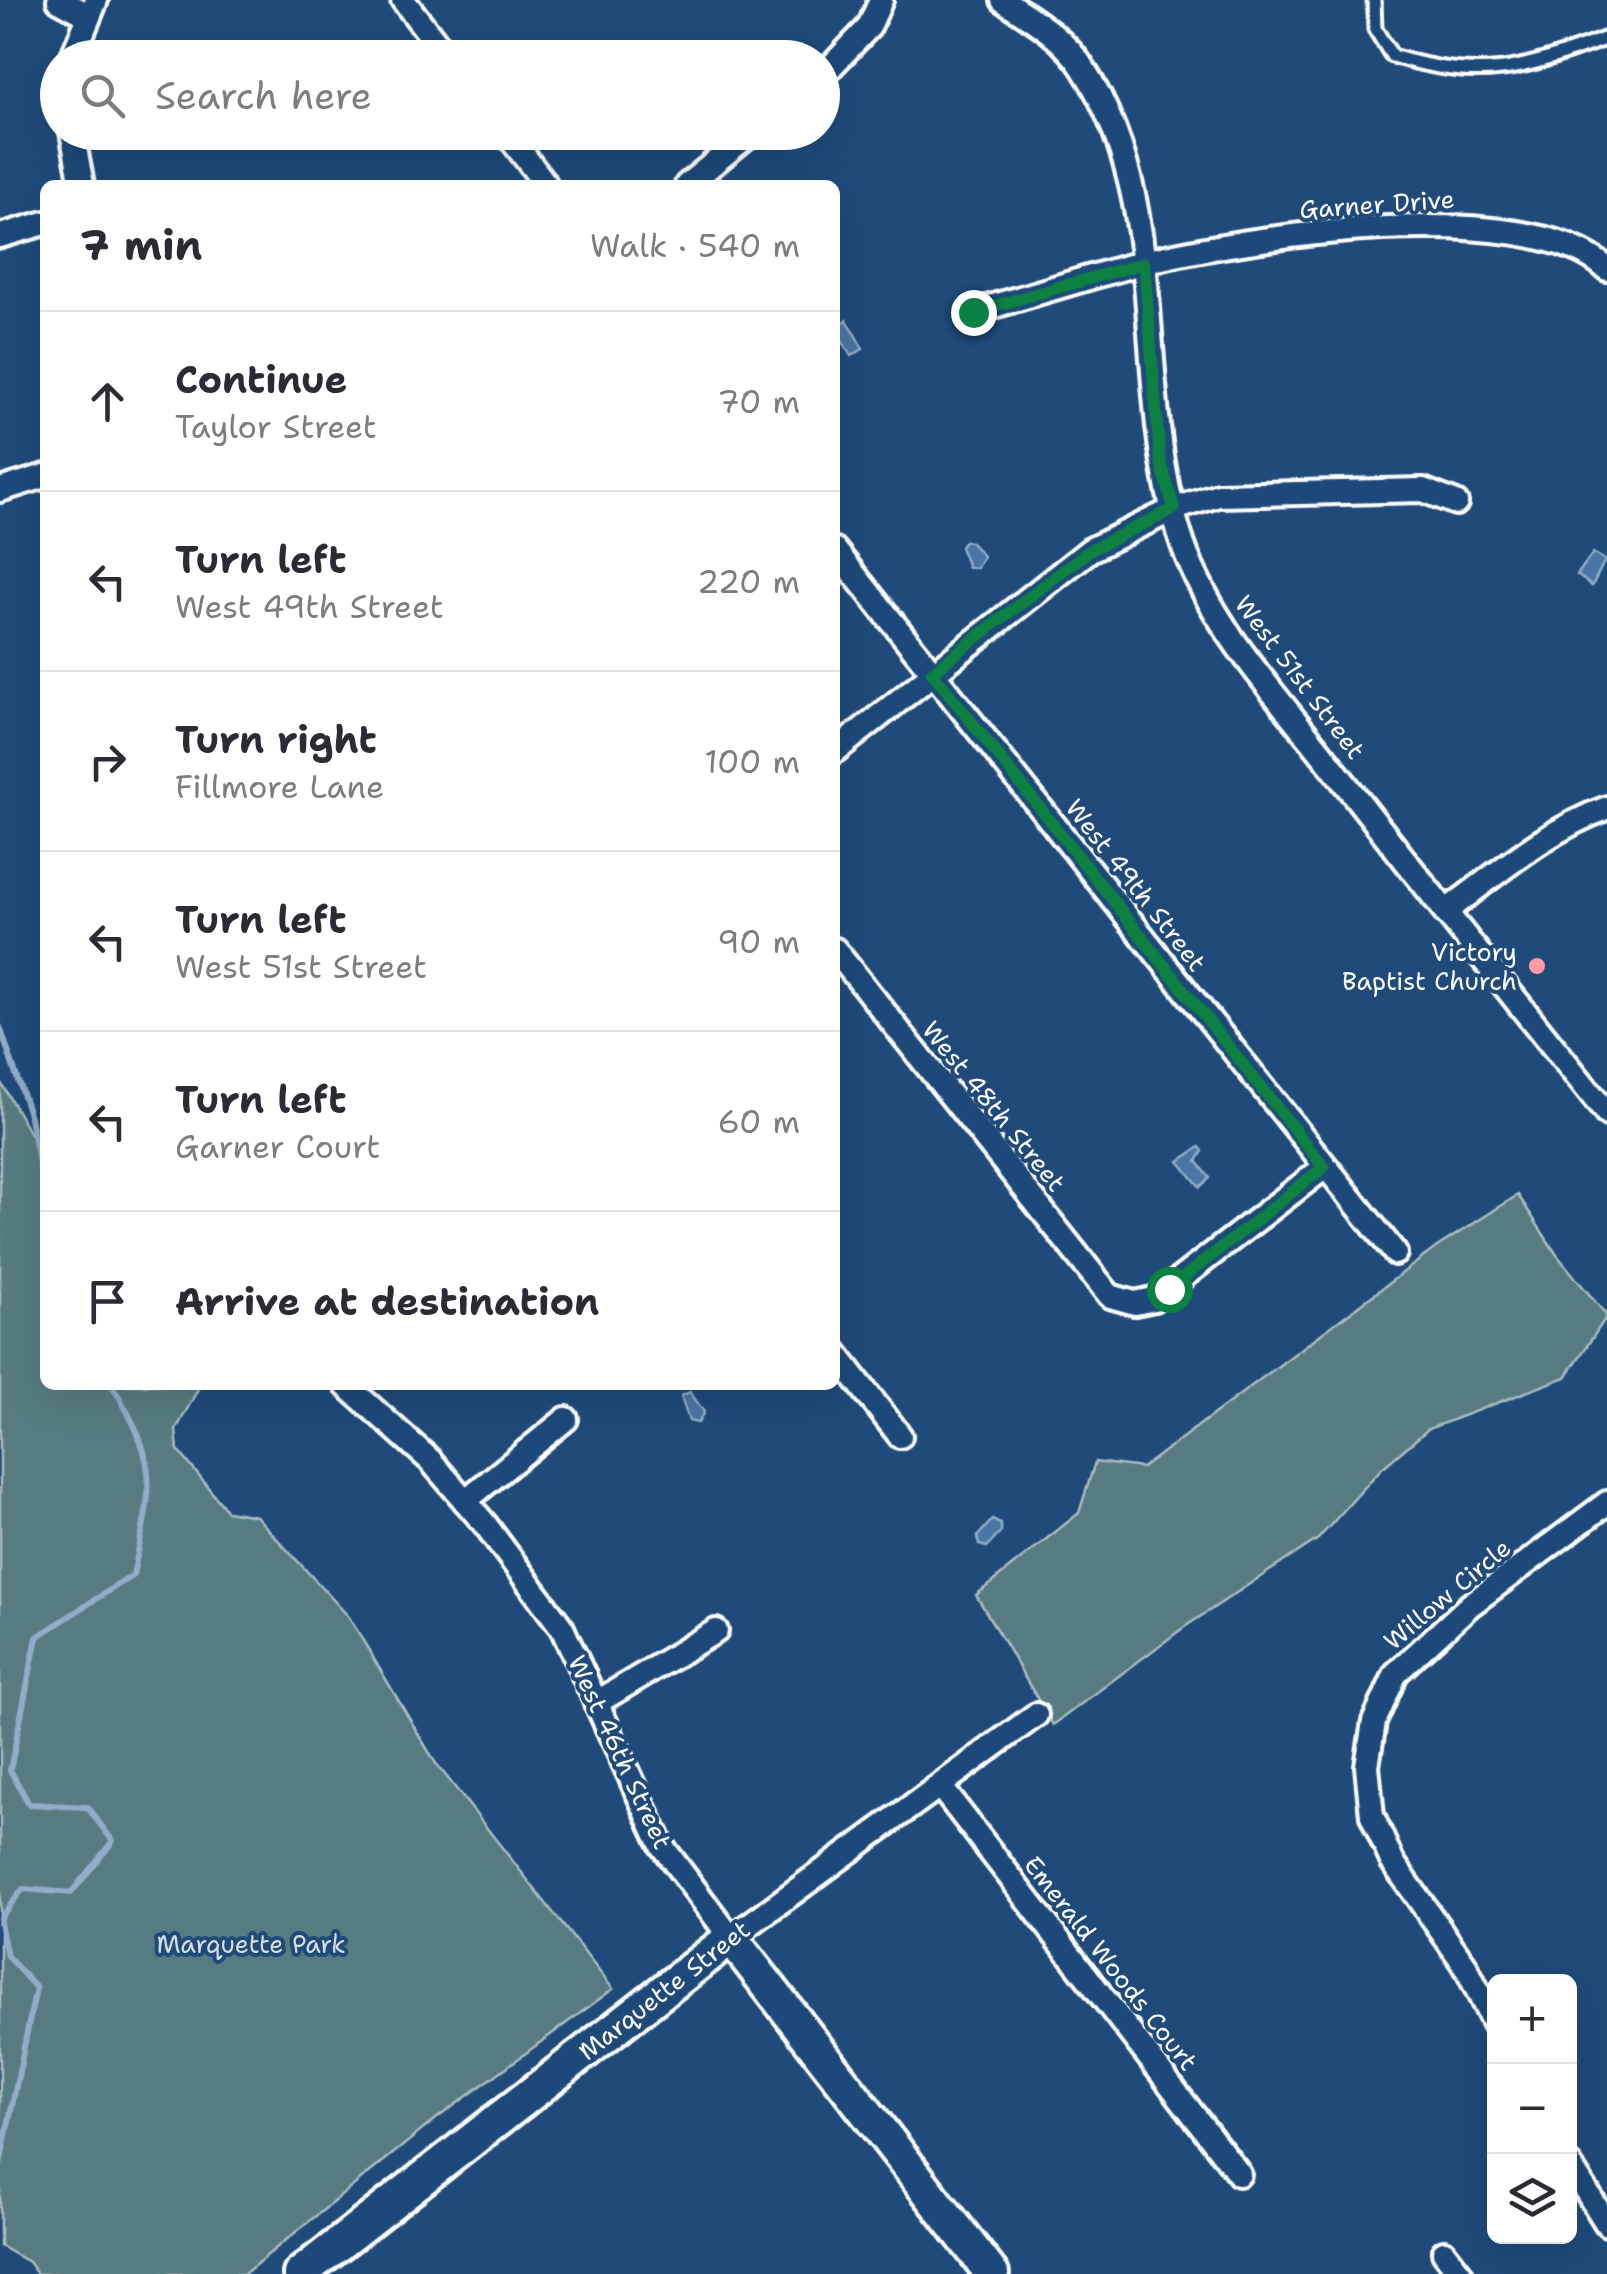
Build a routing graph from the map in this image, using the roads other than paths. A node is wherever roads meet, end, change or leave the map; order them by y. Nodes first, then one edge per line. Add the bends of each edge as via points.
1 (59, 0) edge
2 (403, 0) edge
3 (880, 0) edge
4 (1003, 0) edge
5 (1374, 0) edge
6 (92, 8) edge
7 (1607, 38) edge
8 (79, 40) edge
9 (434, 40) edge
10 (840, 57) edge
11 (75, 150) edge
12 (520, 150) edge
13 (730, 150) edge
14 (81, 180) edge
15 (542, 180) edge
16 (693, 180) edge
17 (40, 224) edge
18 (0, 236) edge
19 (1144, 263) junction
20 (1607, 269) edge
21 (973, 312) dead end
22 (40, 478) edge
23 (0, 490) edge
24 (1456, 503) dead end
25 (1174, 509) junction
26 (840, 556) edge
27 (932, 672) junction
28 (840, 747) edge
29 (1607, 808) edge
30 (1445, 912) junction
31 (840, 956) edge
32 (1607, 1114) edge
33 (1324, 1167) junction
34 (1395, 1253) dead end
35 (840, 1358) edge
36 (352, 1390) edge
37 (566, 1419) dead end
38 (900, 1436) dead end
39 (464, 1500) junction
40 (1607, 1503) edge
41 (716, 1631) dead end
42 (596, 1703) junction
43 (1036, 1715) dead end
44 (940, 1786) junction
45 (731, 1938) junction
46 (1487, 2011) edge
47 (1239, 2174) dead end
48 (1577, 2176) edge
49 (1607, 2224) edge
50 (1444, 2252) dead end
51 (300, 2274) edge
52 (992, 2274) edge
53 (1461, 2274) edge

1 - 6 street
2 - 9 street
3 - 10 street via 869,27
4 - 19 street, West 51st Street via 1044,26 1082,66 1116,138
5 - 7 lane via 1375,29 1392,56 1440,70 1521,70
6 - 8 street
11 - 14 street
12 - 15 street
13 - 16 street
17 - 18 street
19 - 20 street, Garner Drive via 1274,240 1467,225 1558,239
19 - 21 street, Garner Drive
19 - 25 street, West 51st Street via 1160,458
22 - 23 street
24 - 25 street via 1424,490 1218,495
25 - 27 street via 1090,550
25 - 30 street, West 51st Street via 1184,547 1217,615
26 - 27 street, West 49th Street
27 - 28 street
27 - 33 street, West 49th Street
29 - 30 street via 1546,838
30 - 32 street, West 51st Street
31 - 33 street, West 48th Street via 1110,1296 1135,1303 1154,1299
33 - 34 street, West 49th Street
35 - 38 street
36 - 39 street, West 46th Street
37 - 39 street
39 - 42 street, West 46th Street via 562,1628
40 - 46 street, Willow Circle via 1470,1605 1396,1673 1374,1722 1368,1766 1372,1816 1392,1861 1454,1948
41 - 42 street
42 - 45 street, West 46th Street via 662,1846
43 - 44 street, Marquette Street
44 - 45 street, Marquette Street
44 - 47 street, Emerald Woods Court
45 - 51 street, Marquette Street
45 - 52 street, West 46th Street
48 - 49 street
50 - 53 street

